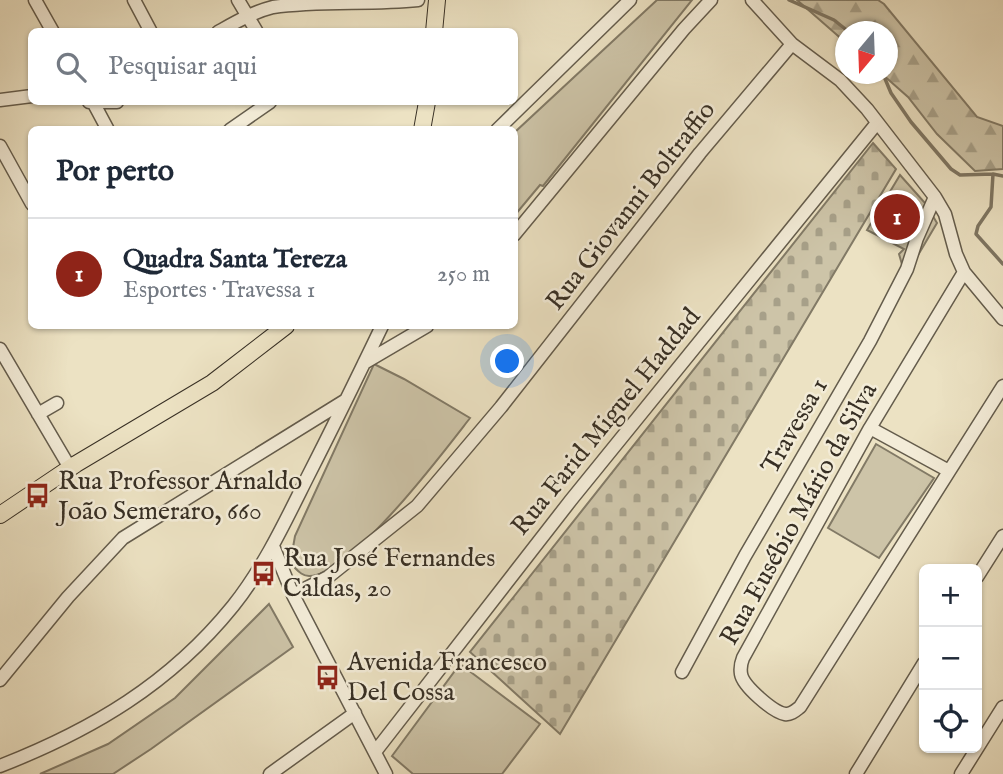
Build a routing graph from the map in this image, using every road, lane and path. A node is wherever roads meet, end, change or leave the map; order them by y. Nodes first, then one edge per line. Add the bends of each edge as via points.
1 (35, 0) edge
2 (134, 0) edge
3 (239, 0) edge
4 (418, 0) edge
5 (437, 0) edge
6 (630, 0) edge
7 (711, 0) edge
8 (751, 0) edge
9 (248, 16) junction
10 (51, 28) edge
11 (149, 28) edge
12 (226, 28) edge
13 (255, 28) edge
14 (434, 28) edge
15 (792, 44) junction
16 (28, 96) edge
17 (0, 100) edge
18 (93, 105) edge
19 (266, 105) edge
20 (427, 105) edge
21 (877, 123) junction
22 (106, 126) edge
23 (236, 126) edge
24 (426, 126) edge
25 (502, 126) edge
26 (0, 146) edge
27 (28, 197) edge
28 (935, 197) junction
29 (518, 229) edge
30 (964, 272) junction
31 (1003, 319) edge
32 (282, 329) edge
33 (381, 329) edge
34 (422, 329) edge
35 (0, 349) edge
36 (364, 363) junction
37 (1003, 386) edge
38 (346, 400) junction
39 (57, 402) dead end
40 (38, 414) junction
41 (870, 428) junction
42 (70, 468) junction
43 (949, 471) junction
44 (0, 515) edge
45 (1003, 536) edge
46 (273, 546) junction
47 (982, 569) edge
48 (293, 595) junction
49 (919, 671) edge
50 (682, 672) dead end
51 (0, 680) edge
52 (1003, 707) edge
53 (355, 713) junction
54 (375, 752) junction
55 (0, 766) edge
56 (270, 774) edge
57 (386, 774) edge
58 (856, 774) edge
59 (961, 774) edge

1 - 10 street
2 - 11 street
3 - 9 street
4 - 9 street via 318,1 273,7
5 - 14 main road
6 - 25 street
7 - 29 street
8 - 15 street
9 - 12 street
9 - 13 street
15 - 21 street via 841,80
15 - 48 street, Rua Giovanni Boltraffio via 417,506 328,577
16 - 17 street
18 - 22 street
19 - 23 street
20 - 24 main road
21 - 28 street
21 - 54 street, Rua Farid Miguel Haddad via 562,511
26 - 27 street
28 - 30 street
28 - 50 street, Travessa 1 via 907,269 870,341
30 - 31 street
30 - 41 street, Rua Eusébio Mário da Silva
32 - 42 main road via 184,401
33 - 36 street
34 - 36 street
35 - 40 street
36 - 38 street
37 - 43 street, Rua Eusébio Mário da Silva
38 - 46 street
38 - 51 street via 123,538
39 - 40 street
40 - 42 street
41 - 43 street
41 - 43 street, Rua Eusébio Mário da Silva via 743,658 745,684 776,710 785,714 800,707
42 - 44 main road
45 - 47 street
46 - 48 street
46 - 55 street via 219,622 140,695 60,741
48 - 53 street
49 - 58 street
52 - 59 street
53 - 54 street
53 - 56 street
54 - 57 street

